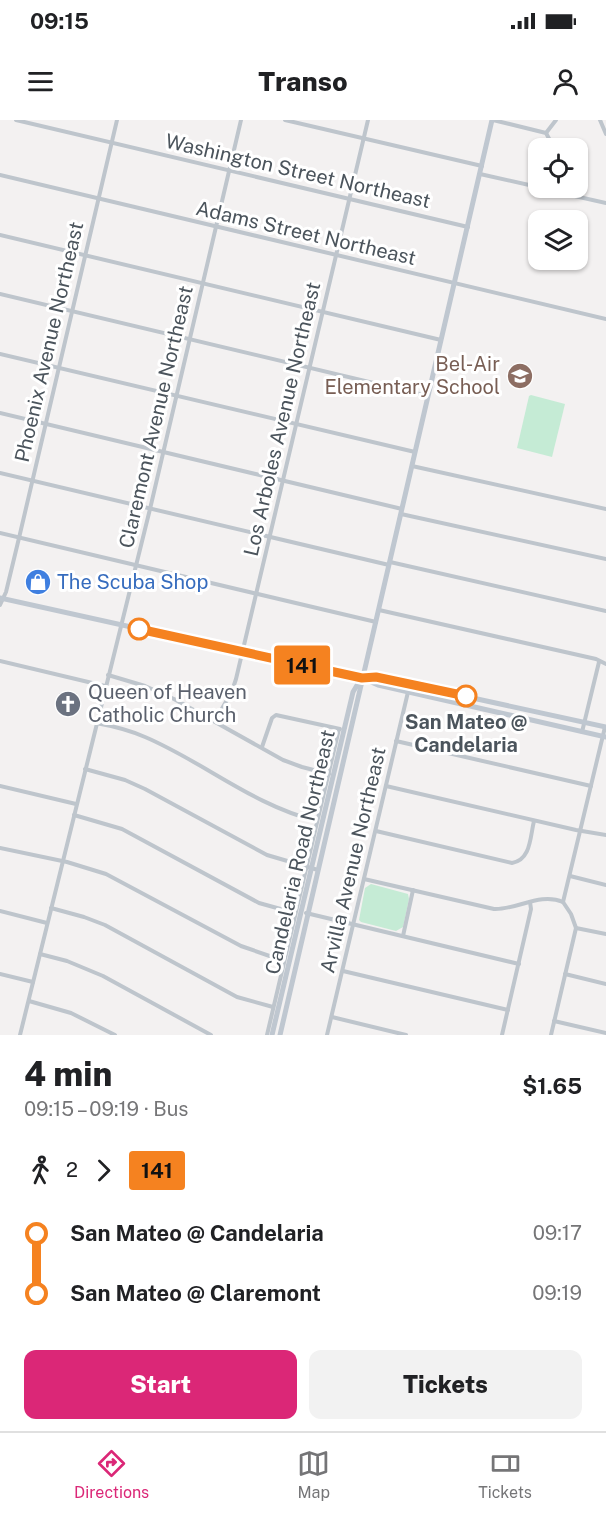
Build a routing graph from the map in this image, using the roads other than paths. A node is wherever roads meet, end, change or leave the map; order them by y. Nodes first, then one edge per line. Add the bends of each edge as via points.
1 (16, 120) edge
2 (117, 120) edge
3 (241, 120) edge
4 (285, 120) edge
5 (368, 120) edge
6 (493, 120) edge
7 (556, 120) edge
8 (600, 120) edge
9 (546, 133) junction
10 (606, 134) edge
11 (549, 138) edge
12 (364, 139) junction
13 (112, 143) junction
14 (482, 166) junction
15 (229, 170) junction
16 (480, 174) junction
17 (0, 175) edge
18 (528, 185) edge
19 (99, 198) junction
20 (588, 198) edge
21 (350, 200) junction
22 (606, 203) edge
23 (216, 227) junction
24 (468, 227) junction
25 (0, 235) edge
26 (85, 255) junction
27 (336, 255) junction
28 (203, 283) junction
29 (454, 283) junction
30 (0, 294) edge
31 (72, 312) junction
32 (323, 312) junction
33 (606, 319) edge
34 (190, 339) junction
35 (441, 340) junction
36 (0, 354) edge
37 (59, 368) junction
38 (309, 368) junction
39 (176, 396) junction
40 (428, 396) junction
41 (0, 413) edge
42 (45, 424) junction
43 (296, 424) junction
44 (415, 452) junction
45 (163, 453) junction
46 (412, 466) junction
47 (0, 473) edge
48 (32, 480) junction
49 (282, 481) junction
50 (150, 509) junction
51 (606, 509) edge
52 (402, 511) junction
53 (0, 533) edge
54 (19, 538) junction
55 (269, 538) junction
56 (606, 559) edge
57 (389, 564) junction
58 (136, 565) junction
59 (256, 594) junction
60 (1, 598) edge
61 (0, 605) edge
62 (379, 610) junction
63 (606, 611) edge
64 (376, 622) junction
65 (122, 625) junction
66 (242, 652) junction
67 (0, 660) edge
68 (599, 662) junction
69 (606, 664) edge
70 (108, 675) junction
71 (362, 678) junction
72 (105, 686) junction
73 (408, 692) junction
74 (454, 693) junction
75 (215, 721) junction
76 (584, 722) junction
77 (96, 723) junction
78 (606, 727) edge
79 (342, 730) junction
80 (351, 732) junction
81 (582, 732) junction
82 (604, 737) edge
83 (396, 741) junction
84 (262, 747) junction
85 (85, 769) junction
86 (329, 774) junction
87 (0, 786) edge
88 (386, 786) junction
89 (591, 786) junction
90 (76, 804) junction
91 (74, 815) junction
92 (317, 821) junction
93 (534, 821) junction
94 (580, 830) junction
95 (376, 831) junction
96 (606, 836) edge
97 (0, 848) edge
98 (62, 863) junction
99 (308, 868) junction
100 (318, 870) junction
101 (570, 876) junction
102 (364, 879) junction
103 (606, 885) edge
104 (413, 890) junction
105 (530, 902) junction
106 (563, 902) junction
107 (51, 908) junction
108 (0, 911) edge
109 (297, 913) junction
110 (307, 914) junction
111 (47, 923) junction
112 (354, 924) junction
113 (576, 928) junction
114 (606, 934) edge
115 (403, 936) junction
116 (40, 954) junction
117 (284, 961) junction
118 (519, 964) junction
119 (343, 971) junction
120 (0, 974) edge
121 (565, 974) junction
122 (33, 982) junction
123 (606, 984) edge
124 (29, 1001) junction
125 (273, 1007) junction
126 (508, 1010) junction
127 (332, 1017) junction
128 (554, 1021) junction
129 (606, 1033) edge
130 (20, 1035) edge
131 (115, 1035) edge
132 (210, 1035) edge
133 (267, 1035) edge
134 (272, 1035) edge
135 (280, 1035) edge
136 (327, 1035) edge
137 (406, 1035) edge
138 (502, 1035) edge
139 (551, 1035) edge

1 - 13 street, Washington Street Northeast
2 - 13 street, Phoenix Avenue Northeast
3 - 15 street, Claremont Avenue Northeast
4 - 12 street
5 - 12 street, Los Arboles Avenue Northeast
6 - 9 street
6 - 14 main road, Candelaria Road Northeast
7 - 9 street
8 - 10 street
9 - 11 street
12 - 14 street
12 - 21 street, Los Arboles Avenue Northeast
13 - 15 street, Washington Street Northeast
13 - 19 street, Phoenix Avenue Northeast
14 - 16 main road, Candelaria Road Northeast
15 - 21 street, Washington Street Northeast
15 - 23 street, Claremont Avenue Northeast
16 - 18 street
16 - 24 main road, Candelaria Road Northeast
17 - 19 street, Adams Street Northeast
19 - 23 street, Adams Street Northeast
19 - 26 street, Phoenix Avenue Northeast
20 - 22 street
21 - 24 street, Washington Street Northeast
21 - 27 street, Los Arboles Avenue Northeast
23 - 27 street, Adams Street Northeast
23 - 28 street, Claremont Avenue Northeast
24 - 29 main road, Candelaria Road Northeast
25 - 26 street
26 - 28 street
26 - 31 street, Phoenix Avenue Northeast
27 - 29 street, Adams Street Northeast
27 - 32 street, Los Arboles Avenue Northeast
28 - 32 street
28 - 34 street, Claremont Avenue Northeast
29 - 33 street, Adams Street Northeast
29 - 35 main road, Candelaria Road Northeast
30 - 31 street
31 - 34 street
31 - 37 street, Phoenix Avenue Northeast
32 - 35 street
32 - 38 street, Los Arboles Avenue Northeast
34 - 38 street
34 - 39 street, Claremont Avenue Northeast
35 - 40 main road, Candelaria Road Northeast
36 - 37 street
37 - 39 street
37 - 42 street, Phoenix Avenue Northeast
38 - 40 street
38 - 43 street, Los Arboles Avenue Northeast
39 - 43 street
39 - 45 street, Claremont Avenue Northeast
40 - 44 main road, Candelaria Road Northeast
41 - 42 street
42 - 45 street
42 - 48 street, Phoenix Avenue Northeast
43 - 44 street
43 - 49 street, Los Arboles Avenue Northeast
44 - 46 main road, Candelaria Road Northeast
45 - 49 street
45 - 50 street, Claremont Avenue Northeast
46 - 51 street
46 - 52 main road, Candelaria Road Northeast
47 - 48 street
48 - 50 street
48 - 54 street, Phoenix Avenue Northeast
49 - 52 street
49 - 55 street, Los Arboles Avenue Northeast
50 - 55 street
50 - 58 street, Claremont Avenue Northeast
52 - 56 street
52 - 57 main road, Candelaria Road Northeast
53 - 54 street
54 - 58 street
54 - 60 street, Phoenix Avenue Northeast
55 - 57 street
55 - 59 street, Los Arboles Avenue Northeast
57 - 62 main road, Candelaria Road Northeast
57 - 63 street
58 - 59 street
58 - 65 street, Claremont Avenue Northeast
59 - 64 street
59 - 66 street, Los Arboles Avenue Northeast
60 - 61 street, Phoenix Avenue Northeast
60 - 65 main road
62 - 64 main road, Candelaria Road Northeast
62 - 68 street
64 - 71 main road, Candelaria Road Northeast
65 - 66 main road
65 - 70 street, Claremont Avenue Northeast
66 - 71 main road
66 - 75 street, Los Arboles Avenue Northeast via 235,685
67 - 72 street
68 - 69 street
68 - 76 street
70 - 72 street, Claremont Avenue Northeast
70 - 75 street via 159,691
71 - 73 main road
71 - 74 main road via 376,677
71 - 79 main road, Candelaria Road Northeast via 353,692
71 - 80 main road, Candelaria Road Northeast
72 - 77 street, Claremont Avenue Northeast
73 - 74 main road via 414,688
73 - 81 main road
73 - 83 street, Arvilla Avenue Northeast
74 - 76 main road
75 - 84 street
76 - 78 main road
76 - 81 street
77 - 85 street, Claremont Avenue Northeast
77 - 92 street via 151,740 278,809
78 - 82 street
79 - 80 street
79 - 84 street via 276,715
79 - 86 street
79 - 99 main road, Candelaria Road Northeast
80 - 100 main road, Candelaria Road Northeast
81 - 82 main road
82 - 89 street
83 - 88 street, Arvilla Avenue Northeast
83 - 89 street
84 - 86 street via 296,765
85 - 90 street, Claremont Avenue Northeast
85 - 99 street via 136,784 267,855
86 - 92 street
87 - 90 street
88 - 93 street
88 - 95 street, Arvilla Avenue Northeast
89 - 94 street
90 - 91 street, Claremont Avenue Northeast
91 - 98 street, Claremont Avenue Northeast
91 - 109 street via 122,829 259,903
92 - 99 street
93 - 94 street
93 - 95 street via 526,855 512,863
94 - 96 street
94 - 101 street
95 - 102 street, Arvilla Avenue Northeast
97 - 98 street
98 - 107 street, Claremont Avenue Northeast
98 - 117 street via 106,874 241,946
99 - 100 street
99 - 109 main road, Candelaria Road Northeast
100 - 110 main road, Candelaria Road Northeast
101 - 103 street
101 - 106 street
102 - 104 street
102 - 112 street, Arvilla Avenue Northeast
104 - 105 street via 494,909
104 - 115 street
105 - 106 street
105 - 118 street
106 - 113 street
107 - 111 street, Claremont Avenue Northeast
107 - 125 street via 105,925 237,997
108 - 111 street
109 - 110 street
109 - 117 street
109 - 134 main road, Candelaria Road Northeast
110 - 112 street
110 - 135 main road, Candelaria Road Northeast
111 - 116 street, Claremont Avenue Northeast
112 - 115 street
112 - 119 street, Arvilla Avenue Northeast
113 - 114 street
113 - 121 street
115 - 118 street
116 - 122 street, Claremont Avenue Northeast
116 - 132 street via 103,976
117 - 125 street
118 - 126 street
119 - 126 street
119 - 127 street, Arvilla Avenue Northeast
120 - 122 street
121 - 123 street
121 - 128 street
122 - 124 street, Claremont Avenue Northeast
124 - 130 street, Claremont Avenue Northeast
124 - 131 street via 71,1013
125 - 133 street
126 - 138 street
127 - 136 street, Arvilla Avenue Northeast
127 - 137 street
128 - 129 street
128 - 139 street

